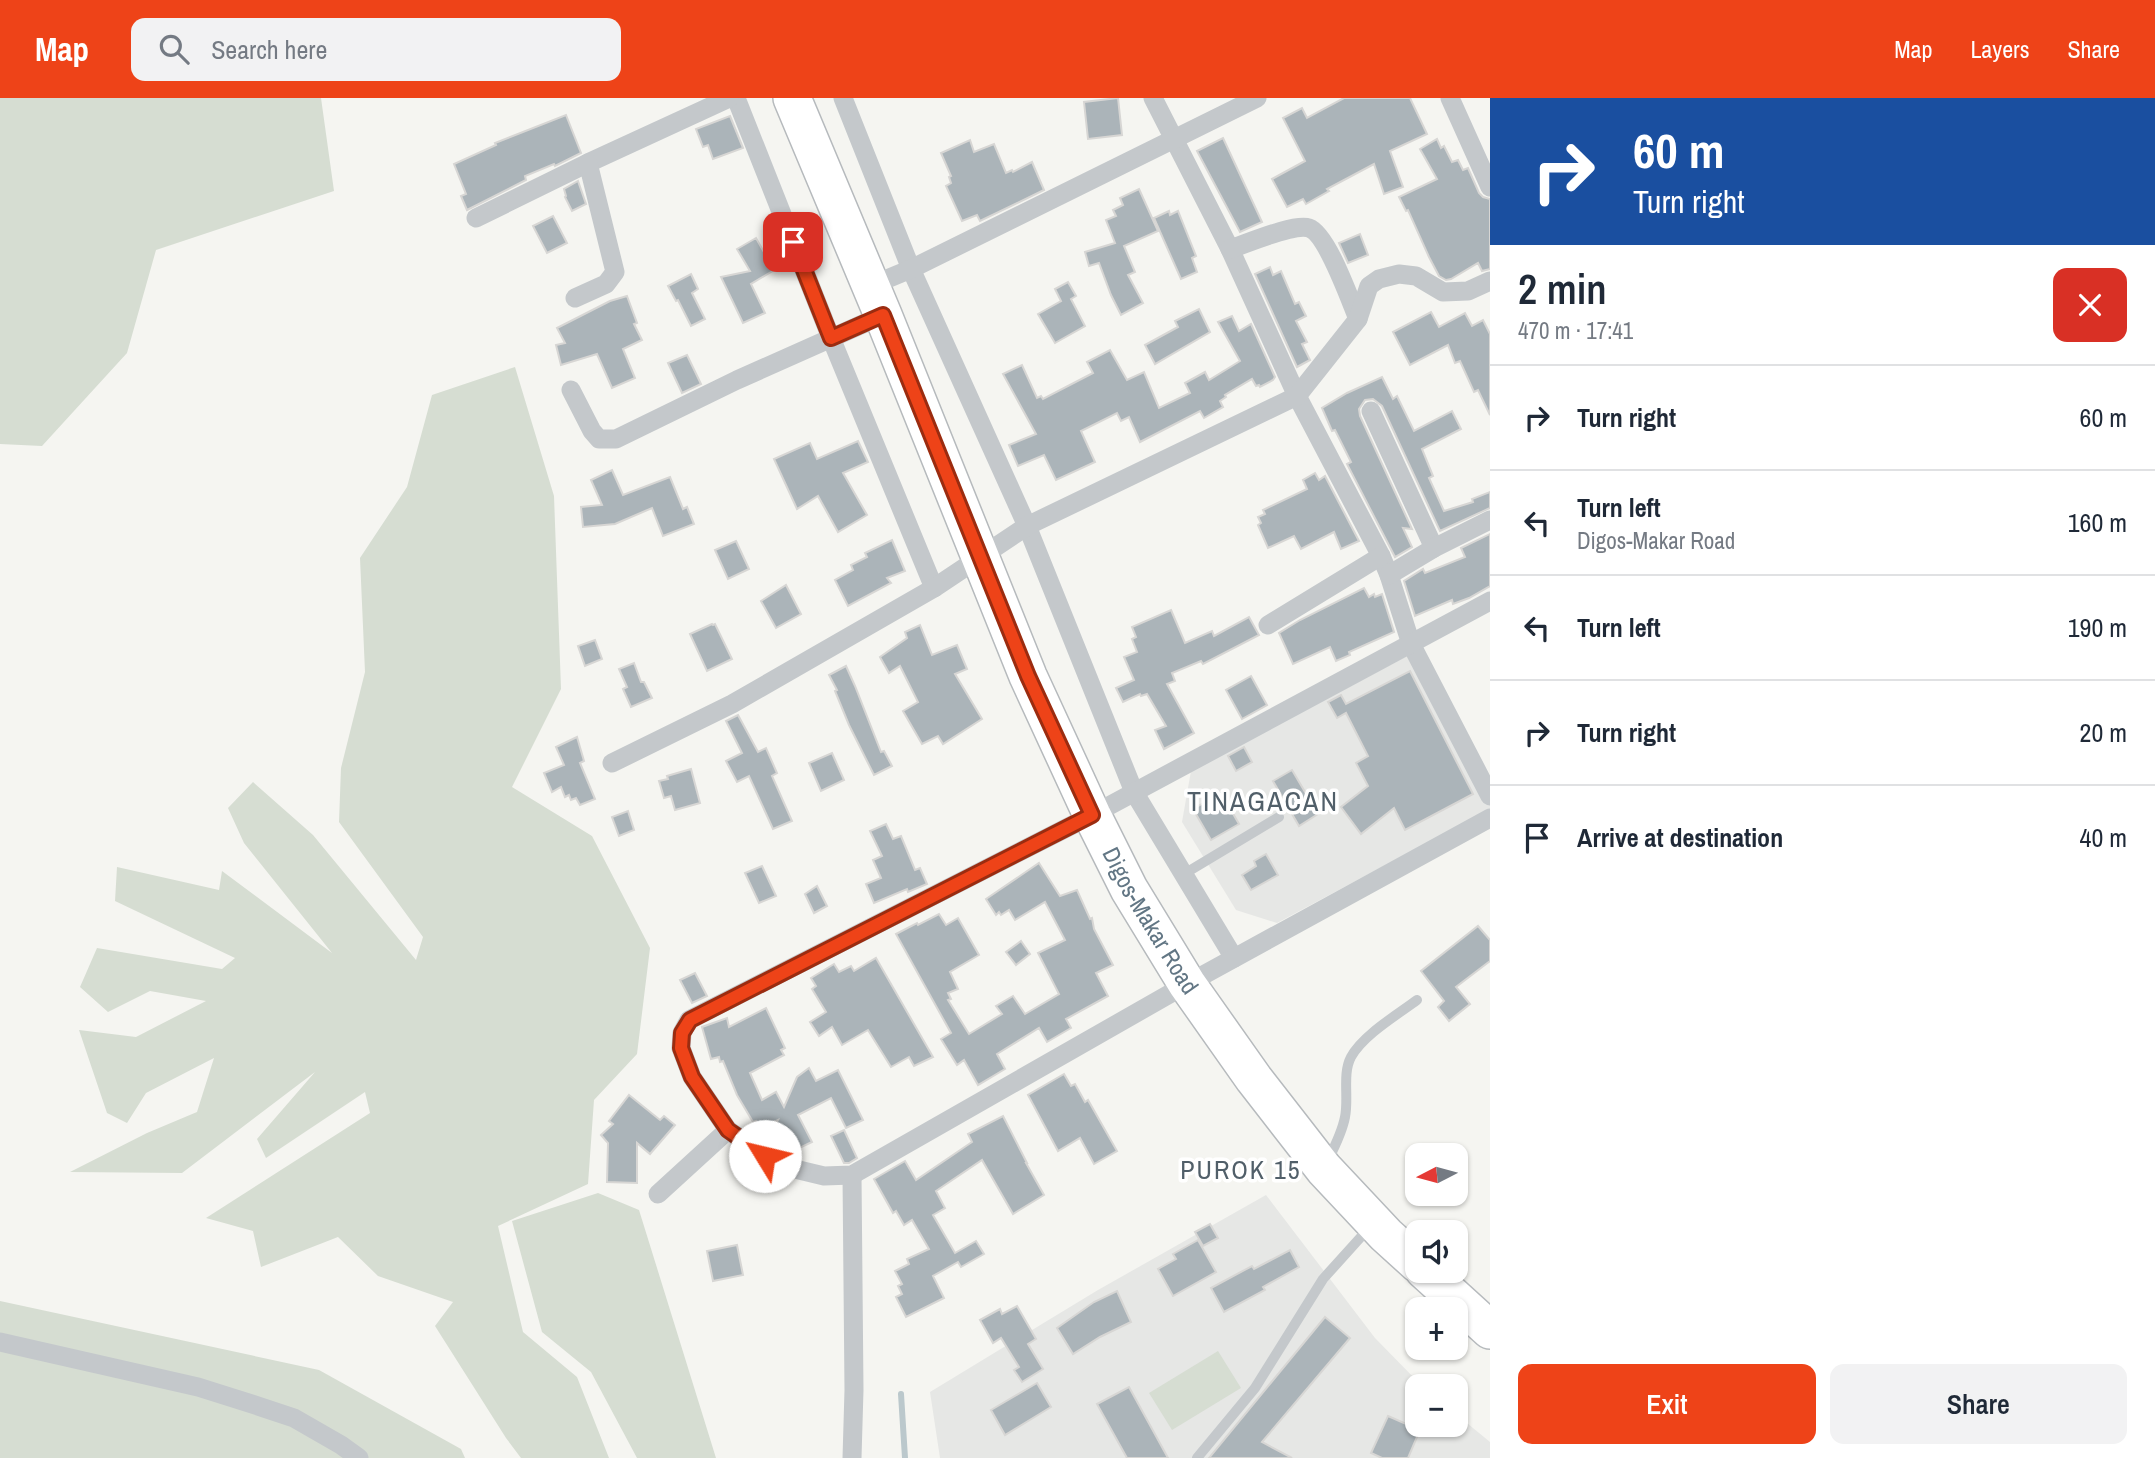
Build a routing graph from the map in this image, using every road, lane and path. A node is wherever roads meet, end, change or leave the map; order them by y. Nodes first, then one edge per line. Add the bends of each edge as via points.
1 (729, 98) edge
2 (736, 98) edge
3 (792, 98) edge
4 (843, 98) edge
5 (1153, 98) edge
6 (1257, 98) edge
7 (1450, 98) edge
8 (1173, 141) junction
9 (588, 163) junction
10 (1490, 187) edge
11 (476, 218) dead end
12 (1230, 249) junction
13 (911, 269) junction
14 (1490, 281) edge
15 (575, 298) dead end
16 (877, 301) junction
17 (1358, 319) junction
18 (831, 338) junction
19 (571, 390) dead end
20 (1297, 396) junction
21 (1371, 411) dead end
22 (1490, 520) edge
23 (1027, 526) junction
24 (1434, 548) junction
25 (1381, 556) junction
26 (980, 557) junction
27 (1389, 575) junction
28 (934, 588) junction
29 (1490, 601) edge
30 (1268, 625) dead end
31 (1411, 644) junction
32 (612, 763) dead end
33 (1134, 792) junction
34 (1490, 796) edge
35 (1092, 815) junction
36 (1279, 817) dead end
37 (1490, 818) edge
38 (1184, 874) junction
39 (1234, 958) junction
40 (1186, 984) junction
41 (1417, 1000) dead end
42 (728, 1130) junction
43 (1324, 1169) junction
44 (852, 1175) junction
45 (657, 1194) dead end
46 (1374, 1222) junction
47 (1405, 1252) edge
48 (1442, 1283) edge
49 (1485, 1315) edge
50 (0, 1342) edge
51 (359, 1458) edge
52 (852, 1458) edge
53 (1197, 1458) edge

1 - 9 street
2 - 18 street
3 - 16 highway, Digos-Makar Road
4 - 13 street
5 - 8 street
6 - 8 street
7 - 10 street
8 - 12 street
8 - 13 street
9 - 11 street
9 - 15 street via 615,272 606,284
12 - 17 street via 1285,230 1313,230 1331,255
12 - 20 street
13 - 16 street
13 - 23 street
14 - 17 street via 1468,291 1443,292 1416,276 1388,275 1368,286
16 - 18 street
16 - 26 highway, Digos-Makar Road
17 - 20 street
18 - 19 street via 616,439 599,439
18 - 28 street
20 - 23 street
20 - 25 street
21 - 24 street
22 - 24 street
23 - 26 street
23 - 33 street
24 - 27 street
25 - 27 street
25 - 30 street
26 - 28 street
26 - 35 highway, Digos-Makar Road
27 - 31 street
28 - 32 street via 732,704
29 - 31 street
31 - 33 street
31 - 34 street
33 - 35 street
33 - 38 street
35 - 40 highway, Digos-Makar Road via 1129,889
35 - 42 street via 690,1020 682,1033 681,1048 692,1077
36 - 38 lane
37 - 39 street
38 - 39 street
39 - 40 street
40 - 43 highway, Digos-Makar Road
40 - 44 street
41 - 43 lane via 1364,1040 1352,1055 1346,1115
42 - 44 street via 765,1156 799,1170 824,1177
42 - 45 street
43 - 46 highway, Digos-Makar Road
44 - 52 street
46 - 47 highway, Digos-Makar Road
46 - 53 lane via 1323,1279 1255,1388
48 - 49 highway
50 - 51 street via 198,1387 252,1404 293,1418

